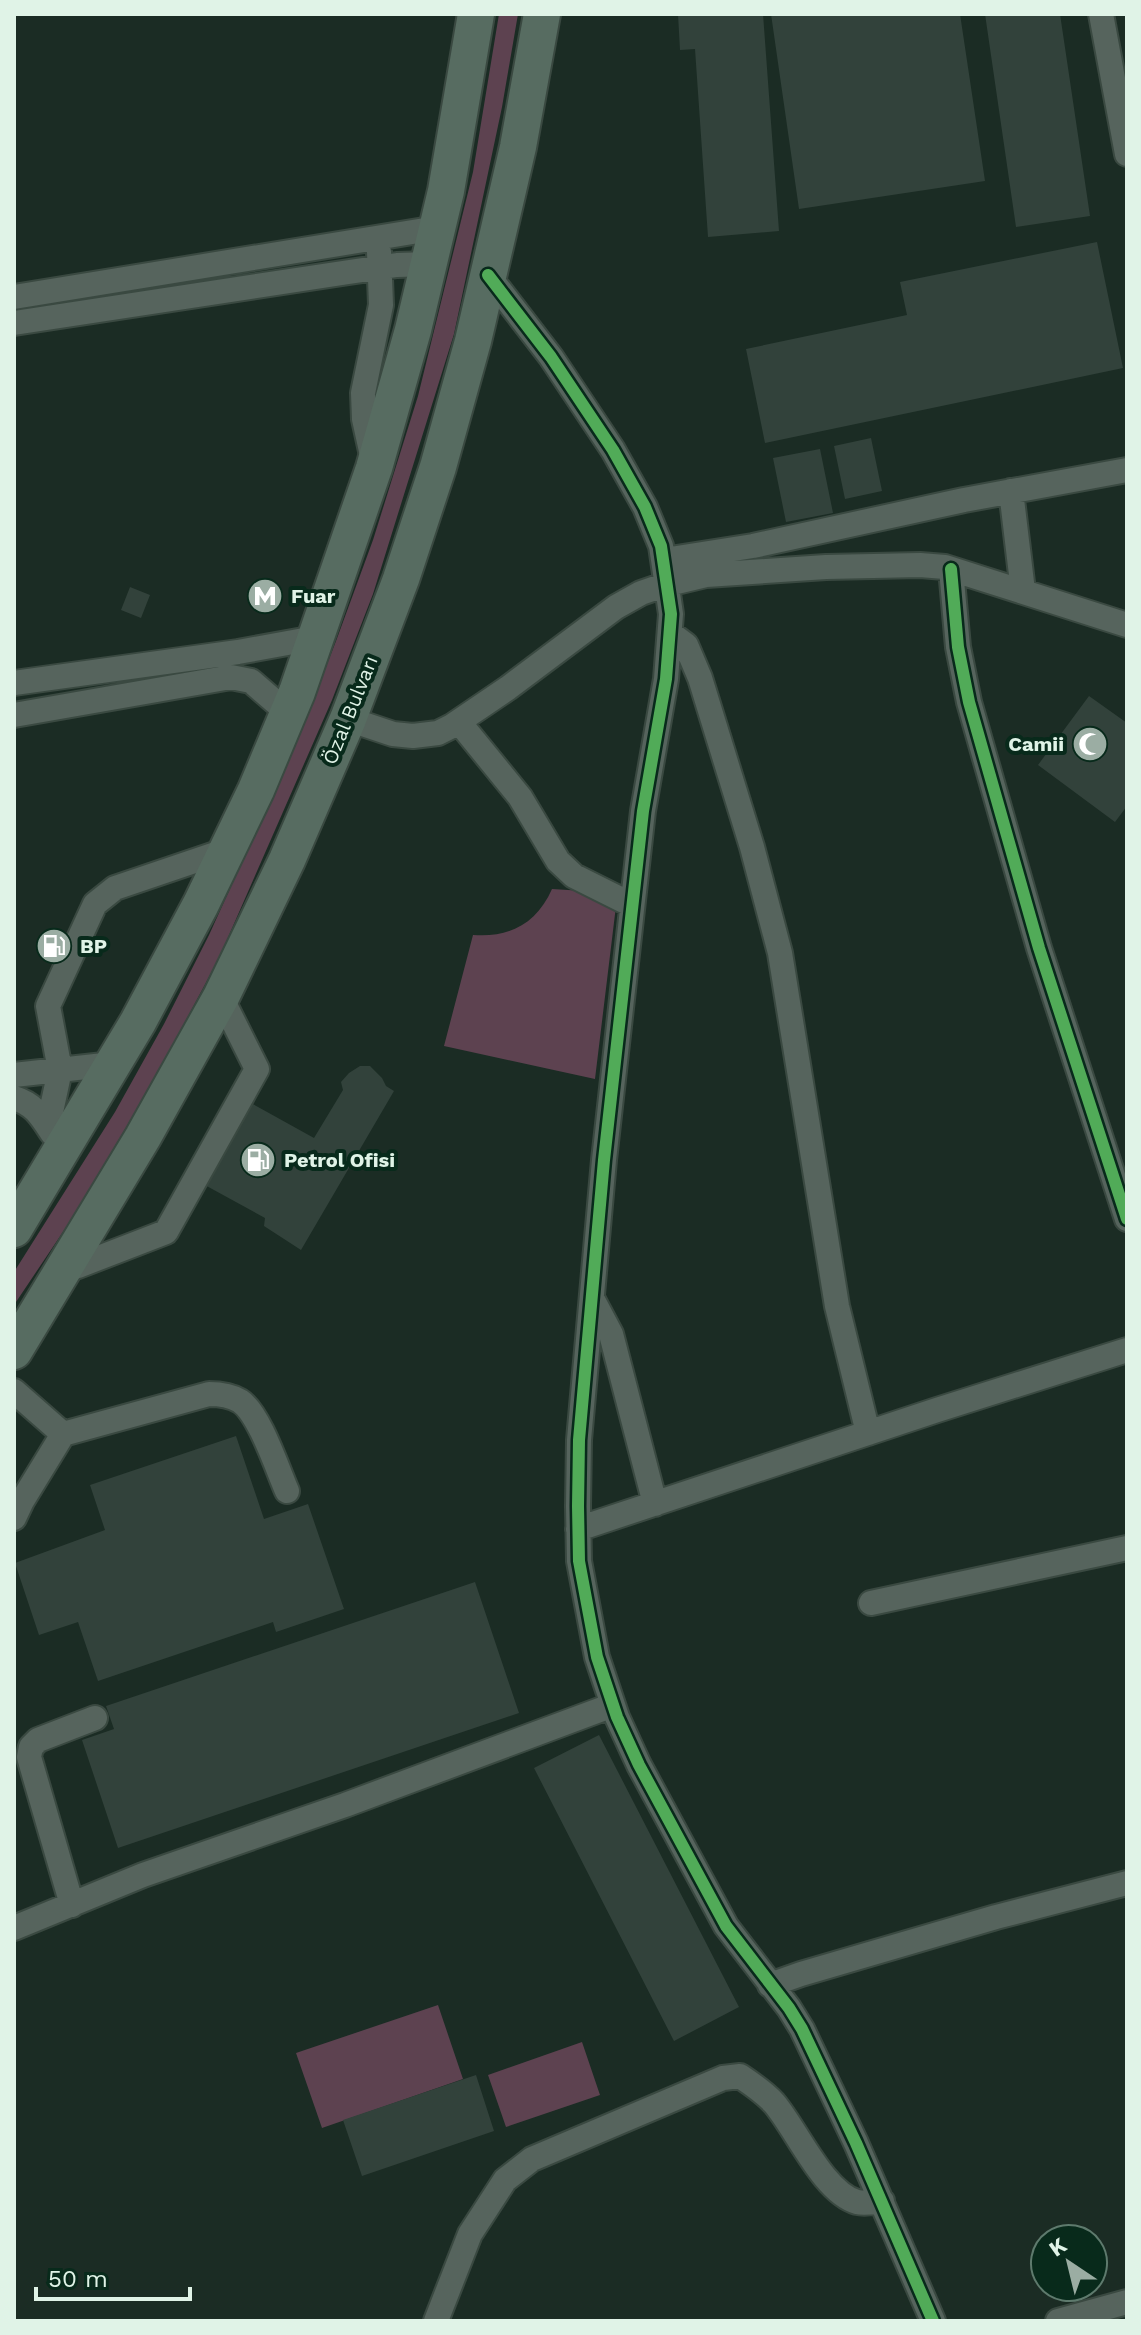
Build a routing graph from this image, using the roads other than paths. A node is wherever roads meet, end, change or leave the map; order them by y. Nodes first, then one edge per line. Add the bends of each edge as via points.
1 (476, 14) edge
2 (542, 14) edge
3 (1101, 14) edge
4 (1127, 154) edge
5 (437, 228) junction
6 (380, 237) junction
7 (429, 264) junction
8 (378, 268) junction
9 (488, 275) junction
10 (14, 297) edge
11 (14, 323) edge
12 (374, 468) junction
13 (1127, 470) edge
14 (1011, 491) junction
15 (664, 560) junction
16 (951, 569) junction
17 (667, 585) junction
18 (1023, 591) junction
19 (1127, 625) edge
20 (670, 633) junction
21 (315, 638) junction
22 (14, 683) edge
23 (288, 713) junction
24 (14, 715) edge
25 (348, 719) junction
26 (459, 722) junction
27 (227, 850) junction
28 (632, 905) junction
29 (221, 997) junction
30 (113, 1064) junction
31 (60, 1070) junction
32 (14, 1075) edge
33 (14, 1098) edge
34 (55, 1137) junction
35 (1127, 1219) edge
36 (14, 1229) edge
37 (64, 1270) junction
38 (592, 1298) junction
39 (1127, 1350) edge
40 (14, 1351) edge
41 (14, 1391) edge
42 (868, 1433) junction
43 (63, 1434) junction
44 (287, 1491) dead end
45 (655, 1504) junction
46 (14, 1518) edge
47 (578, 1529) junction
48 (1127, 1548) edge
49 (871, 1603) dead end
50 (613, 1705) junction
51 (95, 1718) dead end
52 (1127, 1883) edge
53 (72, 1905) junction
54 (14, 1928) edge
55 (770, 1985) junction
56 (882, 2201) junction
57 (1127, 2302) edge
58 (436, 2321) edge
59 (933, 2321) edge
60 (1058, 2321) edge

1 - 5 highway
2 - 9 highway, Özal Bulvarı
3 - 4 street
5 - 6 street
5 - 7 highway
6 - 8 street
6 - 10 street
7 - 8 street
7 - 12 highway
8 - 11 street
8 - 12 street via 381,305 363,393
9 - 15 street via 613,450 645,507
9 - 25 highway, Özal Bulvarı via 433,481
12 - 21 highway
13 - 14 street
14 - 15 street
14 - 18 street
15 - 17 street
16 - 17 street via 826,567 706,575
16 - 18 street
16 - 35 street via 969,702 1039,948
17 - 20 street
17 - 26 street via 616,607
18 - 19 street
20 - 28 street
20 - 42 street via 686,645 700,678 780,953 837,1306
21 - 22 street
21 - 23 highway
23 - 24 street via 251,681 231,677
23 - 27 highway
25 - 26 street via 413,736 438,733
25 - 29 highway, Özal Bulvarı
26 - 28 street via 520,797 558,861 574,876
27 - 30 highway
27 - 31 street via 115,888 95,904 48,1006
28 - 38 street
29 - 37 highway, Özal Bulvarı
29 - 37 street via 257,1069 166,1232
30 - 31 street
30 - 34 highway
31 - 32 street
31 - 34 street
33 - 34 street via 37,1110
34 - 36 highway
37 - 40 highway, Özal Bulvarı
38 - 45 street via 611,1334
38 - 47 street via 579,1440
39 - 42 street
41 - 43 street
42 - 45 street
43 - 44 street via 209,1394 226,1395 253,1412
43 - 46 street
45 - 47 street
47 - 50 street via 588,1614
48 - 49 street
50 - 53 street
50 - 55 street via 639,1765 726,1926
51 - 53 street via 38,1740 29,1757
52 - 55 street
53 - 54 street
55 - 56 street via 802,2029
56 - 58 street via 855,2202 832,2187 774,2104 740,2076 723,2078 532,2159 505,2180 470,2234
56 - 59 street
57 - 60 street

